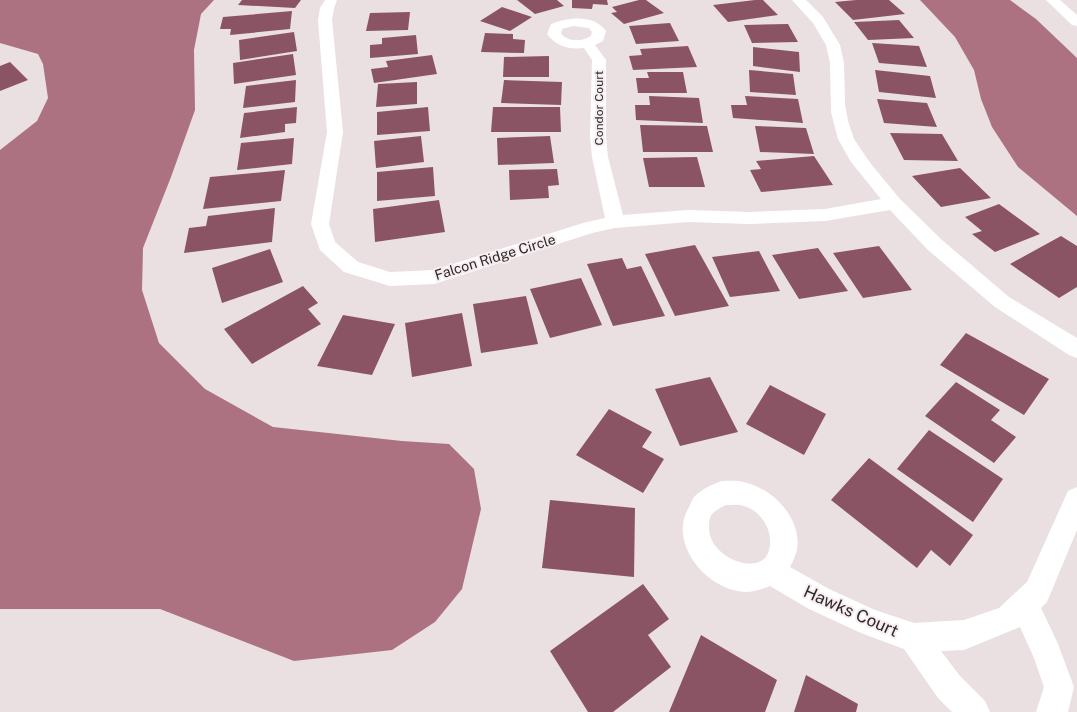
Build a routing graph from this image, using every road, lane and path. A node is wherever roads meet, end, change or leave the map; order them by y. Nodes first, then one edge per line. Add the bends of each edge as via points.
1 (331, 0) edge
2 (798, 0) edge
3 (1052, 0) edge
4 (1077, 22) edge
5 (587, 44) dead end
6 (894, 203) junction
7 (615, 222) junction
8 (1077, 349) edge
9 (1077, 499) edge
10 (770, 571) dead end
11 (1024, 604) junction
12 (914, 638) junction
13 (974, 712) edge
14 (1052, 712) edge

1 - 7 street, Falcon Ridge Circle via 325,20 335,132 320,224 327,245 351,267 390,279 434,277 590,227
2 - 6 street via 817,18 831,40 837,61 836,98 842,130 859,161
3 - 4 street
5 - 7 street, Condor Court via 599,60 598,137
6 - 7 street, Falcon Ridge Circle via 825,215 749,218 688,216
6 - 8 street via 935,245 1002,302
9 - 11 street, Hawks Court via 1037,592
10 - 12 street, Hawks Court via 819,599 871,623
11 - 12 street, Hawks Court via 1008,619 964,635
11 - 14 street via 1048,654 1059,687
12 - 13 street via 949,687

